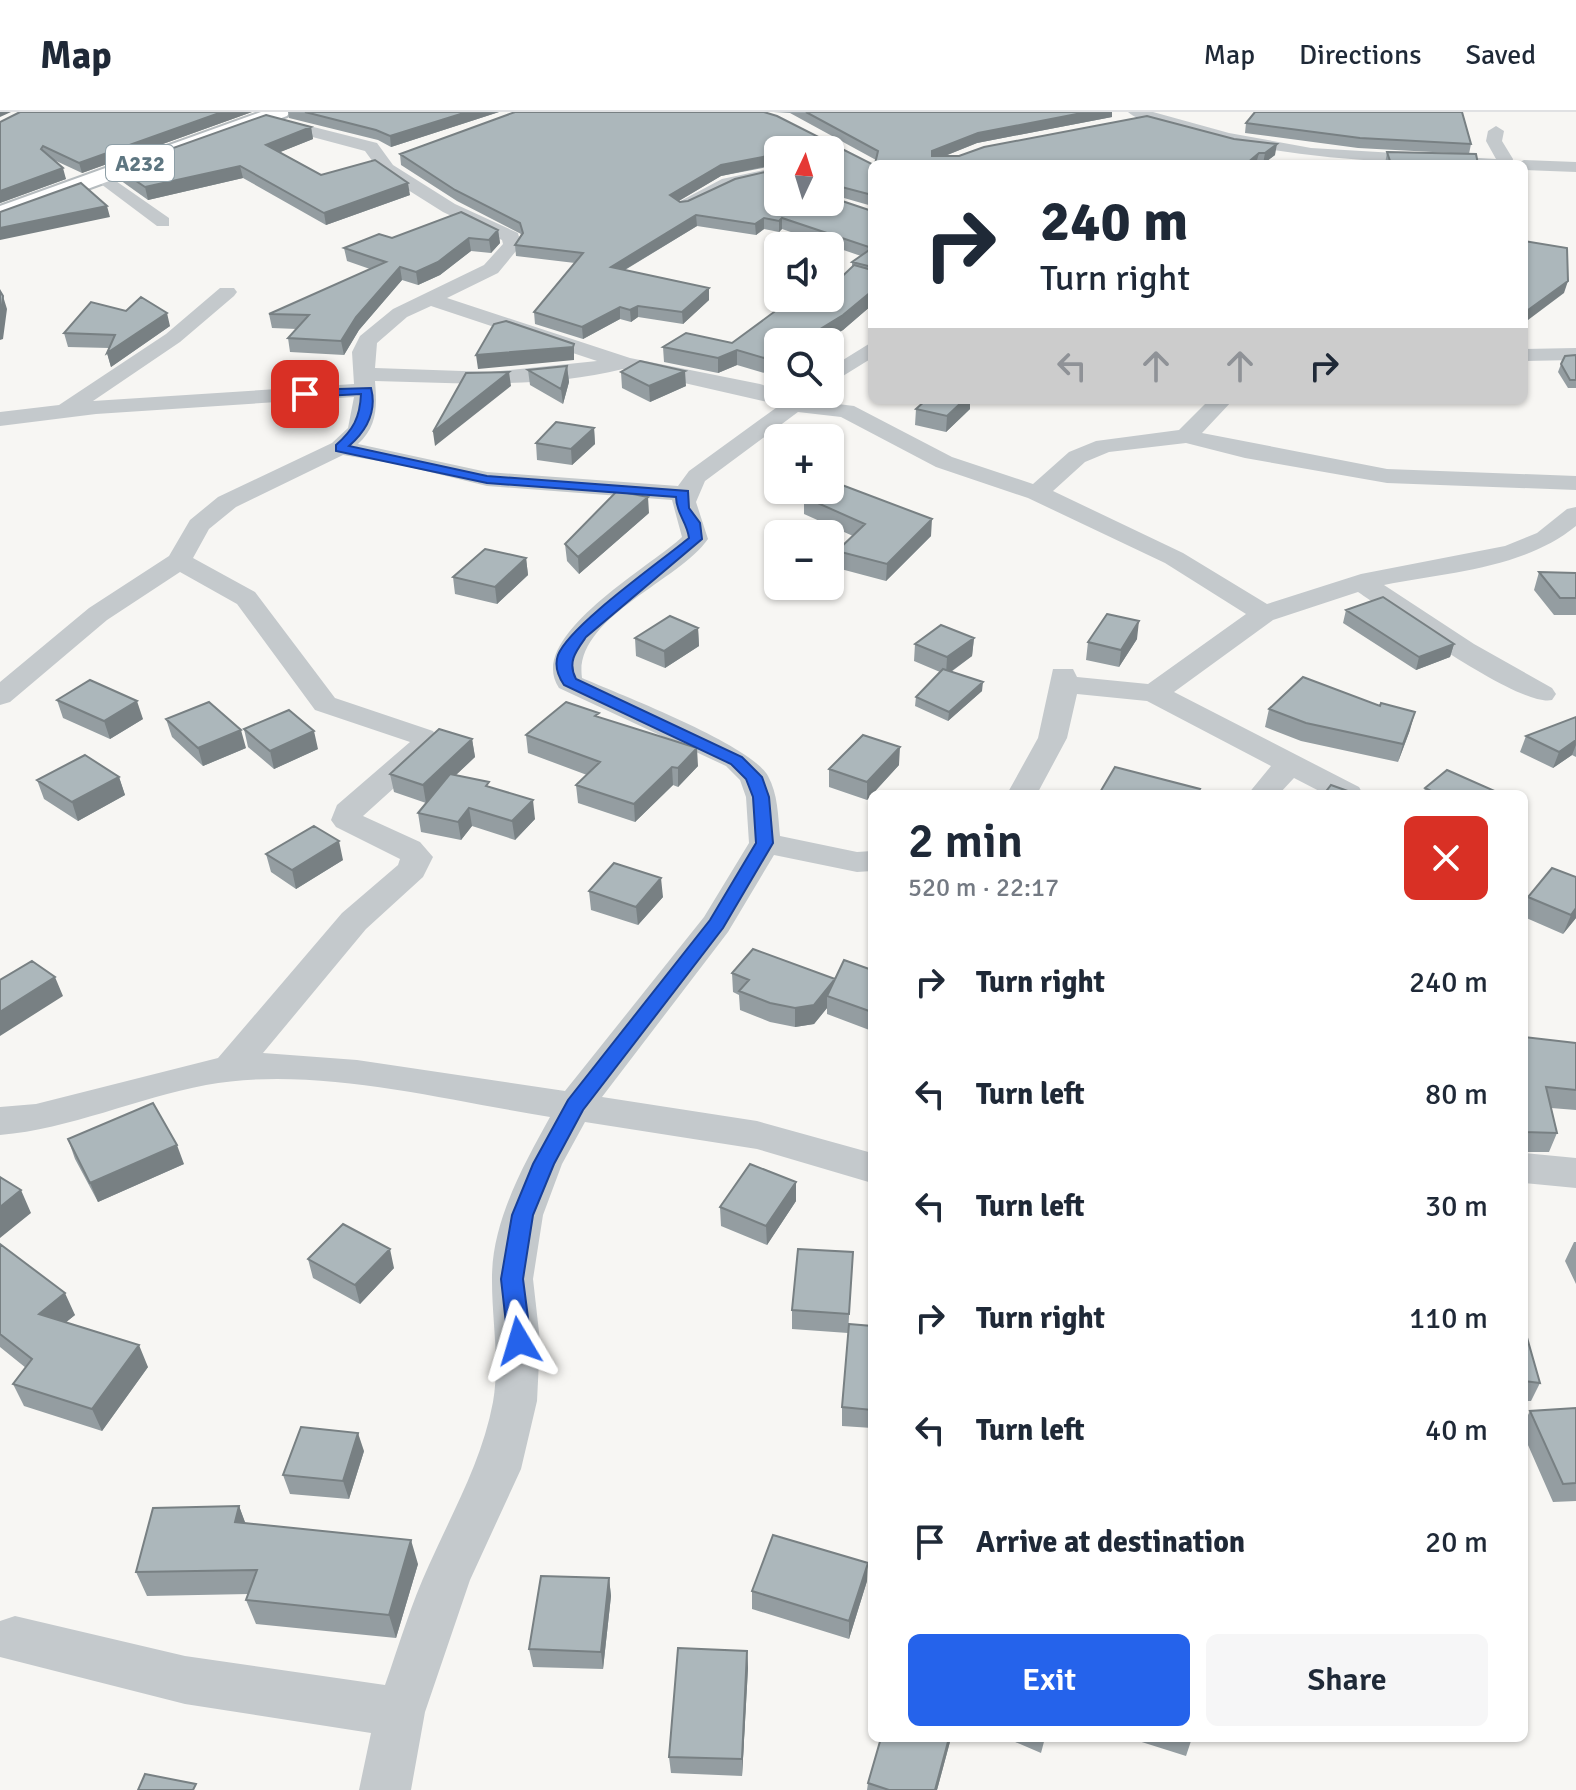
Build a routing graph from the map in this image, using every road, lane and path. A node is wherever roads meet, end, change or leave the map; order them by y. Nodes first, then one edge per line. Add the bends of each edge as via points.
1 (1181, 112) edge
2 (267, 114) edge
3 (1129, 117) edge
4 (1153, 117) junction
5 (1496, 131) dead end
6 (1433, 160) edge
7 (1504, 160) edge
8 (725, 164) edge
9 (1528, 165) edge
10 (1576, 167) edge
11 (764, 174) edge
12 (103, 177) junction
13 (747, 177) junction
14 (764, 183) edge
15 (682, 205) edge
16 (0, 206) edge
17 (0, 214) edge
18 (163, 222) dead end
19 (227, 292) dead end
20 (434, 300) junction
21 (868, 351) edge
22 (1576, 354) edge
23 (1528, 355) edge
24 (625, 363) junction
25 (844, 368) edge
26 (366, 382) junction
27 (764, 392) edge
28 (1218, 404) edge
29 (789, 408) edge
30 (832, 408) edge
31 (63, 412) junction
32 (0, 419) edge
33 (1186, 436) junction
34 (340, 448) junction
35 (1576, 483) edge
36 (1037, 493) junction
37 (683, 494) junction
38 (1576, 514) edge
39 (179, 561) junction
40 (1361, 582) junction
41 (1264, 614) junction
42 (1154, 693) junction
43 (1542, 694) dead end
44 (0, 696) edge
45 (1290, 763) junction
46 (1025, 790) edge
47 (1266, 790) edge
48 (1341, 790) edge
49 (765, 843) junction
50 (868, 861) edge
51 (229, 1069) junction
52 (575, 1105) junction
53 (18, 1119) edge
54 (0, 1143) edge
55 (868, 1167) edge
56 (1528, 1168) edge
57 (1576, 1173) edge
58 (15, 1639) dead end
59 (400, 1712) junction
60 (385, 1790) edge

1 - 4 street
2 - 12 main road, A232
2 - 16 main road, A232
2 - 20 street via 371,147 386,157 387,169 513,241 491,269
3 - 4 street
4 - 6 street via 1227,138 1311,153
5 - 7 street via 1494,141
8 - 13 street
9 - 10 street
11 - 13 street
12 - 17 main road, A232
12 - 18 street
13 - 14 street
13 - 15 street
19 - 31 street via 173,338
20 - 24 street
20 - 26 street via 400,313 367,340
21 - 25 street
22 - 23 street
24 - 26 street via 553,374
24 - 27 street
26 - 31 street
26 - 34 street via 359,431
28 - 33 street
29 - 37 street via 697,476
30 - 36 street via 944,462
31 - 32 street
33 - 35 street via 1387,476
33 - 36 street via 1104,446 1077,457
34 - 37 street via 487,479
34 - 39 street via 227,502 199,525
36 - 41 street via 1174,558
37 - 49 street via 682,508 694,523 695,539 581,634 565,655 564,670 569,682 737,760 754,777 761,797
38 - 40 street via 1546,538 1512,552
39 - 44 street via 98,614
39 - 51 street via 246,598 325,704 410,729 426,744 348,812 347,820 409,849 417,857 412,870 354,921
40 - 41 street
40 - 43 street
41 - 42 street
42 - 45 street
42 - 46 street via 1064,679 1053,731
45 - 47 street
45 - 48 street
49 - 50 street
49 - 52 street via 716,924
51 - 52 street via 263,1066 357,1073
51 - 53 street
52 - 55 street via 757,1135
52 - 59 street via 523,1215 512,1279 519,1341 515,1401 498,1469 447,1578
53 - 54 street
56 - 57 street
58 - 59 street via 185,1680
59 - 60 street

